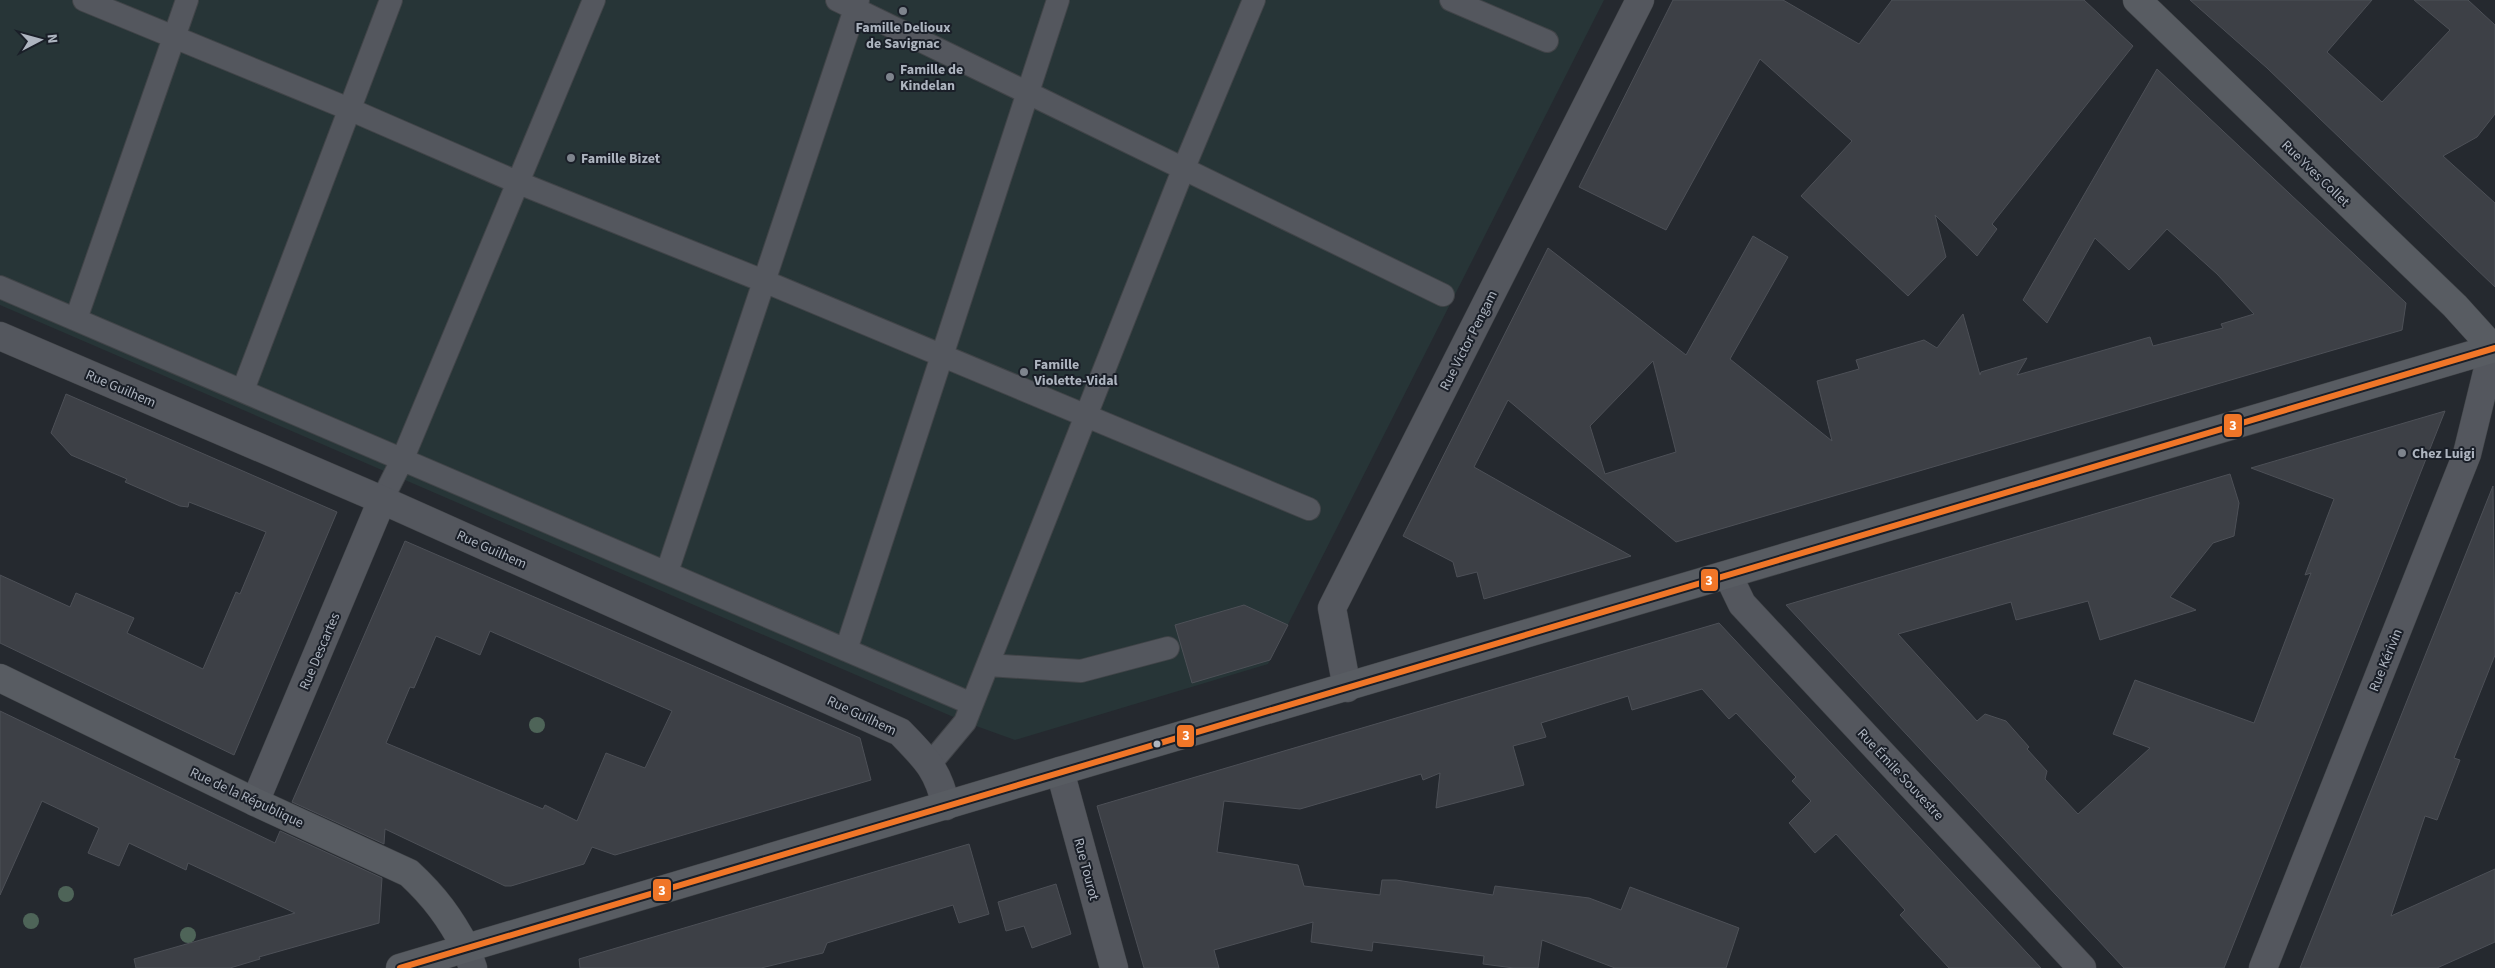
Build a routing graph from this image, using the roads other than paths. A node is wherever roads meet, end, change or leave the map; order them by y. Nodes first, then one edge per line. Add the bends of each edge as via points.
1 (84, 0) edge
2 (187, 0) edge
3 (391, 0) edge
4 (594, 0) edge
5 (1058, 0) edge
6 (1254, 0) edge
7 (1451, 0) edge
8 (1640, 0) edge
9 (2136, 0) edge
10 (850, 3) edge
11 (174, 36) junction
12 (1547, 40) dead end
13 (1028, 93) junction
14 (349, 109) junction
15 (1183, 170) junction
16 (519, 183) junction
17 (766, 282) junction
18 (0, 287) edge
19 (1443, 295) dead end
20 (76, 319) junction
21 (0, 336) edge
22 (2494, 348) edge
23 (941, 355) junction
24 (243, 390) junction
25 (1086, 416) junction
26 (403, 458) junction
27 (382, 500) junction
28 (1309, 509) dead end
29 (667, 572) junction
30 (1728, 575) junction
31 (1168, 648) dead end
32 (846, 650) junction
33 (988, 665) junction
34 (0, 678) edge
35 (1346, 688) junction
36 (972, 704) junction
37 (930, 764) junction
38 (1060, 771) junction
39 (255, 802) junction
40 (946, 806) junction
41 (470, 958) edge
42 (400, 968) edge
43 (1114, 968) edge
44 (2082, 968) edge
45 (2263, 968) edge

1 - 11 lane
2 - 11 lane
3 - 14 lane
4 - 16 lane
5 - 13 lane
6 - 15 lane
7 - 12 lane
8 - 35 street, Rue Victor Pengam via 1332,608
9 - 22 street, Rue Yves Collet via 2456,306
10 - 13 lane
10 - 17 lane
11 - 14 lane
11 - 20 lane
13 - 15 lane
13 - 23 lane
14 - 16 lane
14 - 24 lane
15 - 19 lane
15 - 25 lane
16 - 17 lane
16 - 26 lane
17 - 23 lane
17 - 29 lane
18 - 20 lane
20 - 24 lane
21 - 27 street, Rue Guilhem
22 - 30 street
22 - 45 street, Rue Kérivin via 2467,454
23 - 25 lane
23 - 32 lane
24 - 26 lane
25 - 28 lane
25 - 33 lane
26 - 27 lane
26 - 29 lane
27 - 37 street, Rue Guilhem via 900,732
27 - 39 street, Rue Descartes
29 - 32 lane
30 - 35 street
30 - 44 street, Rue Émile Souvestre via 1742,604
31 - 33 lane via 1081,671
32 - 36 lane
33 - 36 lane
34 - 39 street, Rue de la République
35 - 38 street
36 - 37 lane via 965,722
37 - 40 street, Rue Guilhem via 941,784
38 - 40 street
38 - 43 street, Rue Tourot
39 - 41 street, Rue de la République via 410,873 450,918
40 - 41 street
41 - 42 street

